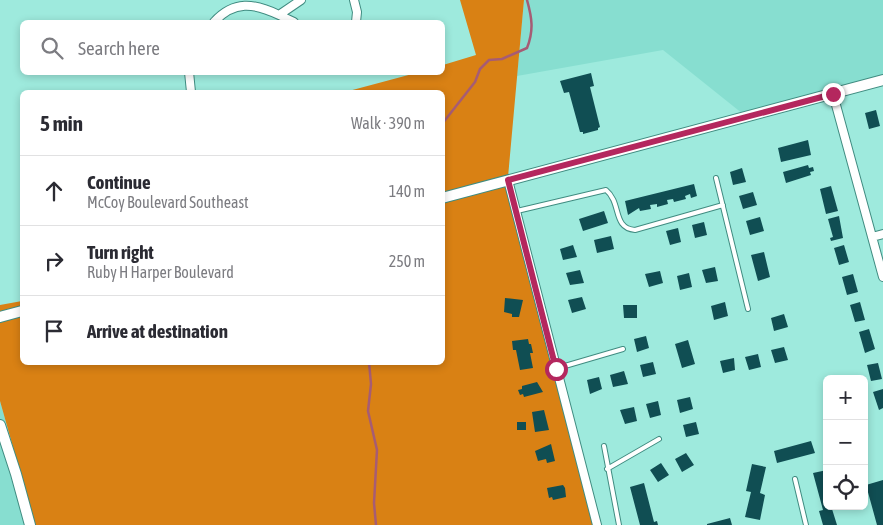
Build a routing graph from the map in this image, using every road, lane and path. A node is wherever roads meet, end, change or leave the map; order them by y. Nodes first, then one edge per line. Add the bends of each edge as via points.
1 (301, 0) edge
2 (354, 0) edge
3 (279, 15) junction
4 (216, 20) edge
5 (290, 20) edge
6 (356, 20) edge
7 (189, 75) edge
8 (883, 80) edge
9 (191, 90) edge
10 (833, 94) junction
11 (716, 178) dead end
12 (508, 180) junction
13 (445, 197) edge
14 (723, 205) junction
15 (516, 212) junction
16 (883, 234) edge
17 (872, 237) junction
18 (883, 277) edge
19 (748, 309) dead end
20 (20, 312) edge
21 (11, 314) junction
22 (0, 317) edge
23 (0, 323) edge
24 (623, 349) dead end
25 (556, 369) junction
26 (0, 425) edge
27 (658, 439) dead end
28 (604, 446) dead end
29 (4, 448) edge
30 (607, 469) junction
31 (795, 479) dead end
32 (30, 525) edge
33 (597, 525) edge
34 (620, 525) edge
35 (806, 525) edge

1 - 3 street
2 - 6 street
3 - 4 street via 248,4 222,14
3 - 5 street
7 - 9 street
8 - 10 street
10 - 12 street
10 - 17 street
11 - 14 lane
12 - 13 street
12 - 15 street
14 - 15 lane via 635,230 622,226 613,195 606,190
14 - 19 lane
15 - 25 street
16 - 17 street
17 - 18 street
20 - 21 street
21 - 22 street
21 - 23 street
24 - 25 lane
25 - 33 street
26 - 29 street
27 - 30 lane
28 - 30 lane
29 - 32 street
30 - 34 lane
31 - 35 lane

